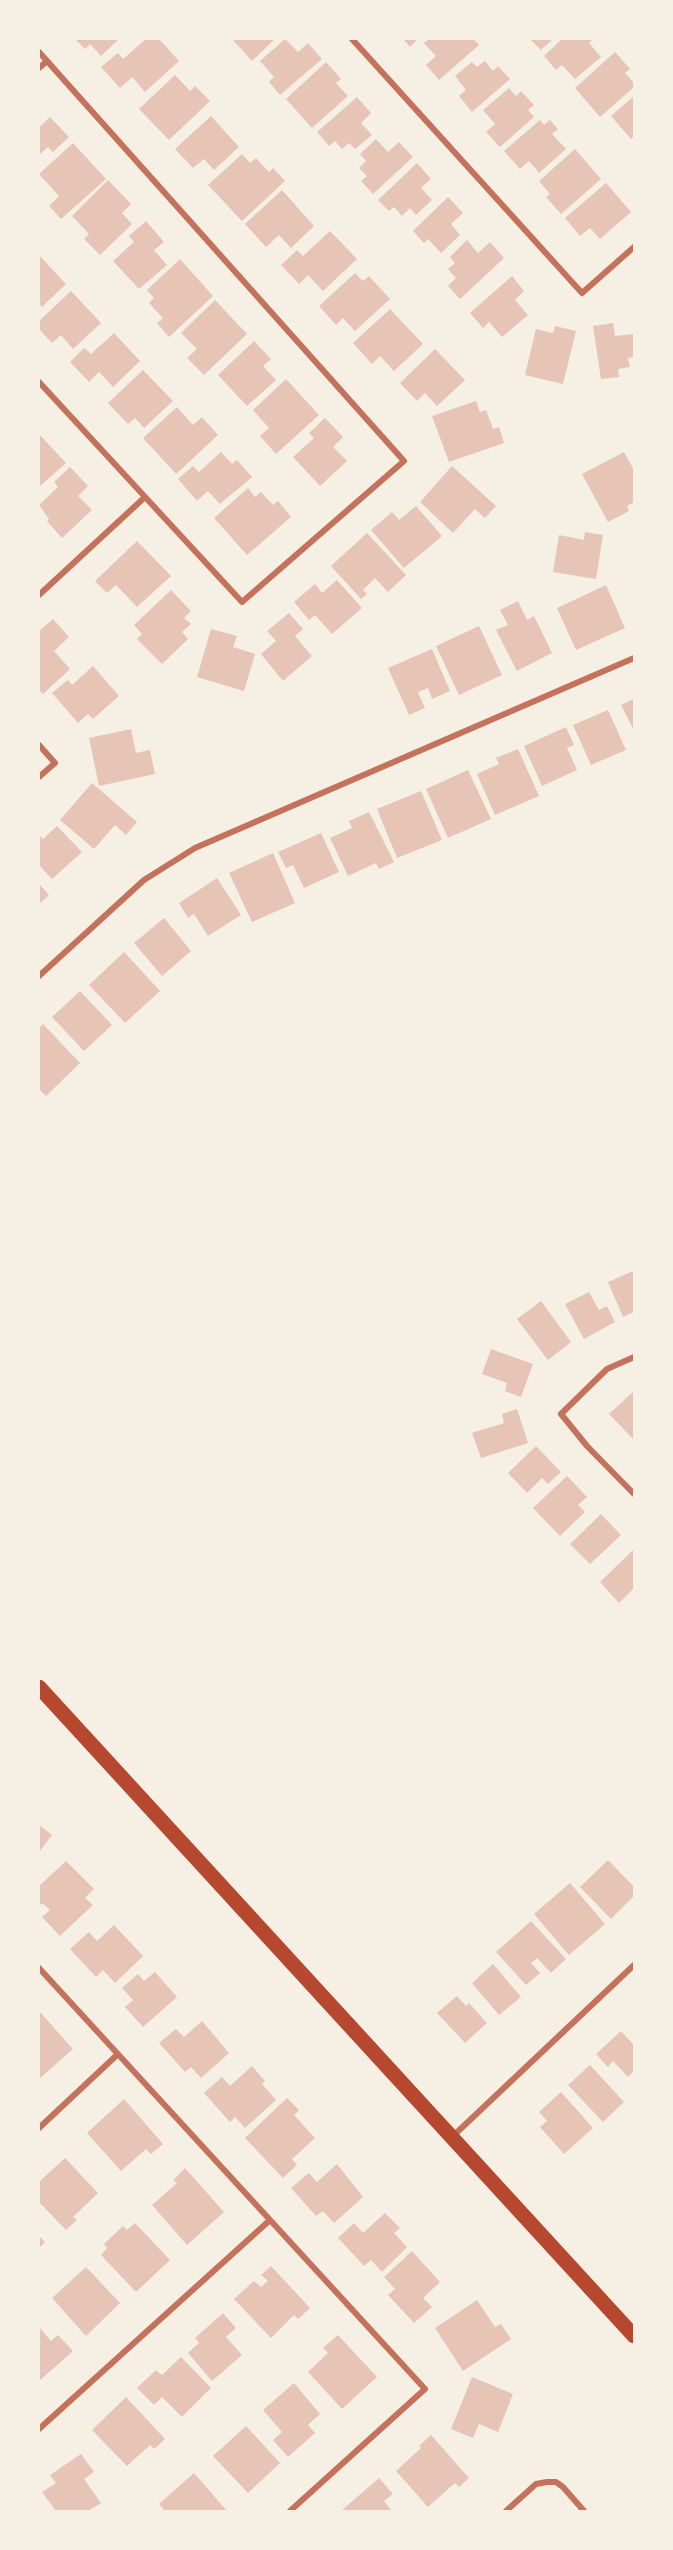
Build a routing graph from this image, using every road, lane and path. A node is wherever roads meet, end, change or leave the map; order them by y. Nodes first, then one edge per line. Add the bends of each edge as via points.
1 (352, 39) edge
2 (39, 52) edge
3 (47, 61) junction
4 (39, 68) edge
5 (634, 247) edge
6 (39, 382) edge
7 (145, 497) junction
8 (39, 595) edge
9 (634, 658) edge
10 (39, 745) edge
11 (39, 777) edge
12 (39, 975) edge
13 (634, 1357) edge
14 (634, 1494) edge
15 (39, 1687) edge
16 (634, 1965) edge
17 (39, 1968) edge
18 (118, 2055) junction
19 (39, 2128) edge
20 (451, 2137) junction
21 (270, 2220) junction
22 (634, 2336) edge
23 (39, 2429) edge
24 (290, 2511) edge
25 (506, 2511) edge
26 (584, 2511) edge

1 - 5 street via 582,293
2 - 3 street
3 - 4 street
3 - 7 street via 404,461 242,602
6 - 7 street
7 - 8 street
9 - 12 street via 195,848 144,880
10 - 11 street via 55,763
13 - 14 street via 607,1369 561,1413
15 - 20 main road
16 - 20 street
17 - 18 street
18 - 19 street
18 - 21 street
20 - 22 main road
21 - 23 street
21 - 24 street via 425,2390
25 - 26 street via 536,2484 547,2482 563,2487

